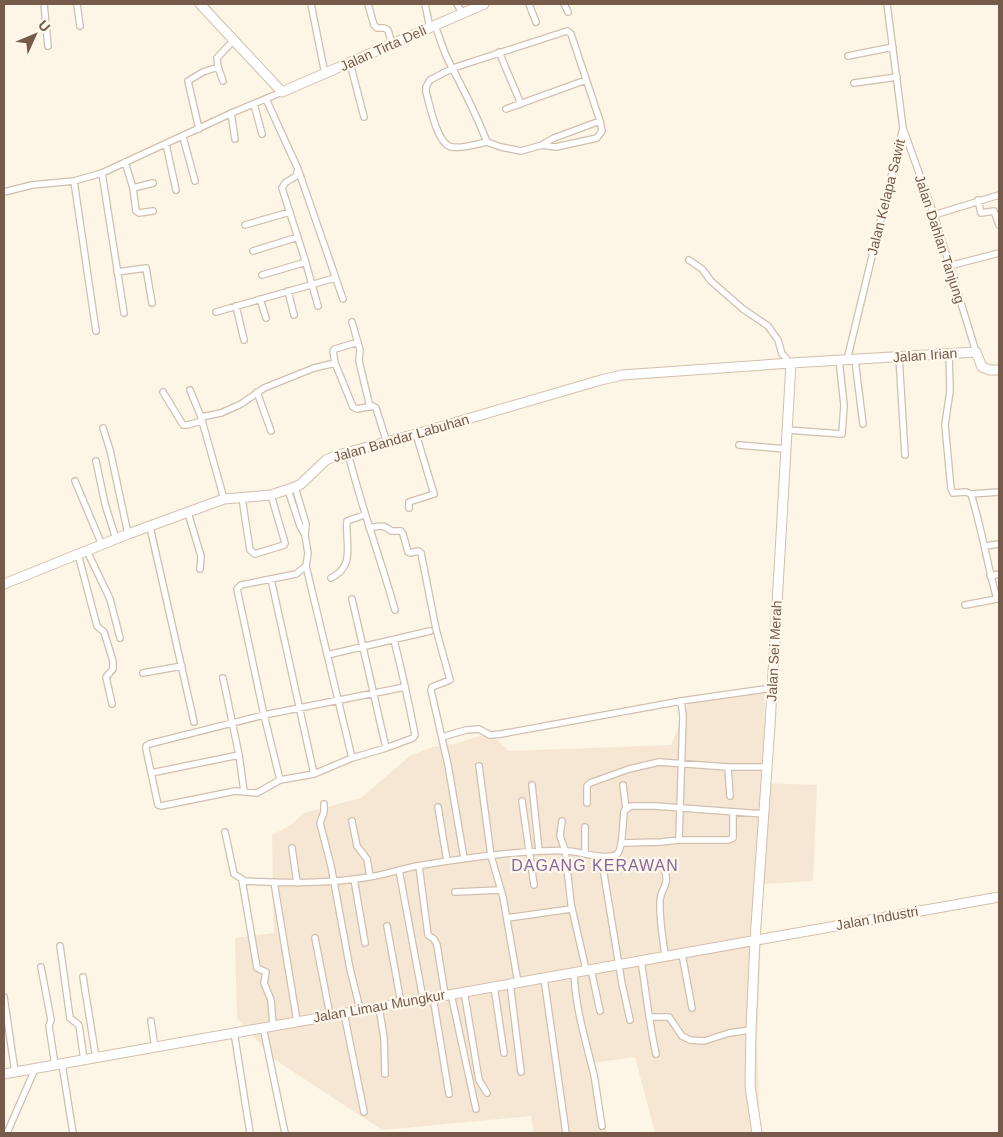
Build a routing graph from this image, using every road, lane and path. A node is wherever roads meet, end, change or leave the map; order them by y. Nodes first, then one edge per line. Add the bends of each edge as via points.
1 (44, 4) edge
2 (77, 4) edge
3 (201, 4) edge
4 (311, 4) edge
5 (368, 4) edge
6 (425, 4) edge
7 (457, 4) edge
8 (484, 4) edge
9 (529, 4) edge
10 (564, 4) edge
11 (887, 4) edge
12 (568, 12) dead end
13 (462, 13) junction
14 (536, 22) dead end
15 (80, 26) dead end
16 (432, 27) junction
17 (233, 42) junction
18 (392, 44) junction
19 (48, 46) dead end
20 (894, 47) junction
21 (499, 52) junction
22 (848, 56) dead end
23 (350, 63) junction
24 (218, 67) junction
25 (452, 68) junction
26 (325, 74) junction
27 (897, 77) junction
28 (586, 80) junction
29 (223, 81) dead end
30 (854, 83) dead end
31 (282, 92) junction
32 (266, 99) junction
33 (254, 104) junction
34 (520, 104) junction
35 (506, 109) dead end
36 (231, 113) junction
37 (364, 118) dead end
38 (600, 121) junction
39 (903, 128) junction
40 (199, 129) junction
41 (262, 134) dead end
42 (183, 137) junction
43 (235, 139) dead end
44 (487, 142) junction
45 (166, 144) junction
46 (542, 145) junction
47 (125, 162) junction
48 (299, 172) junction
49 (102, 173) junction
50 (74, 181) junction
51 (195, 181) dead end
52 (153, 183) dead end
53 (132, 188) junction
54 (176, 190) dead end
55 (4, 192) edge
56 (999, 195) edge
57 (978, 200) junction
58 (153, 211) dead end
59 (290, 212) junction
60 (934, 215) junction
61 (246, 225) dead end
62 (999, 225) edge
63 (298, 237) junction
64 (253, 251) dead end
65 (999, 253) edge
66 (305, 260) junction
67 (689, 260) dead end
68 (949, 266) junction
69 (117, 272) junction
70 (262, 276) dead end
71 (336, 278) junction
72 (312, 284) junction
73 (288, 291) junction
74 (260, 299) junction
75 (343, 300) dead end
76 (152, 303) dead end
77 (236, 306) junction
78 (318, 306) dead end
79 (216, 312) dead end
80 (124, 313) dead end
81 (294, 315) dead end
82 (266, 318) dead end
83 (352, 322) dead end
84 (96, 331) dead end
85 (244, 340) dead end
86 (358, 342) junction
87 (976, 352) junction
88 (949, 353) junction
89 (899, 358) junction
90 (847, 360) junction
91 (335, 363) junction
92 (789, 363) junction
93 (999, 370) edge
94 (190, 390) dead end
95 (163, 392) dead end
96 (257, 392) junction
97 (370, 407) junction
98 (201, 419) junction
99 (863, 424) dead end
100 (103, 428) dead end
101 (787, 430) junction
102 (271, 431) dead end
103 (416, 434) junction
104 (387, 443) junction
105 (739, 445) dead end
106 (786, 449) junction
107 (348, 453) junction
108 (905, 455) dead end
109 (96, 461) dead end
110 (74, 481) dead end
111 (292, 489) junction
112 (999, 492) edge
113 (971, 494) junction
114 (271, 495) junction
115 (242, 498) junction
116 (224, 499) junction
117 (409, 508) dead end
118 (188, 513) junction
119 (364, 515) junction
120 (150, 527) junction
121 (369, 528) junction
122 (128, 534) junction
123 (116, 539) junction
124 (999, 544) edge
125 (102, 545) junction
126 (985, 546) junction
127 (83, 553) junction
128 (306, 566) junction
129 (200, 569) dead end
130 (999, 574) edge
131 (990, 576) junction
132 (331, 578) dead end
133 (271, 580) junction
134 (4, 584) edge
135 (352, 599) dead end
136 (965, 605) dead end
137 (395, 610) dead end
138 (430, 631) dead end
139 (120, 638) dead end
140 (394, 640) junction
141 (362, 647) junction
142 (327, 655) junction
143 (182, 666) junction
144 (143, 673) dead end
145 (223, 678) dead end
146 (405, 687) junction
147 (772, 688) junction
148 (373, 694) junction
149 (338, 701) junction
150 (681, 701) junction
151 (112, 704) dead end
152 (300, 707) junction
153 (264, 715) junction
154 (194, 722) dead end
155 (233, 722) junction
156 (442, 737) junction
157 (386, 748) junction
158 (239, 755) junction
159 (352, 758) junction
160 (682, 762) junction
161 (479, 766) dead end
162 (728, 767) junction
163 (767, 767) junction
164 (151, 774) junction
165 (314, 774) junction
166 (280, 780) junction
167 (532, 784) dead end
168 (623, 785) dead end
169 (244, 791) junction
170 (730, 796) dead end
171 (522, 800) dead end
172 (587, 803) dead end
173 (324, 804) dead end
174 (438, 806) dead end
175 (679, 808) junction
176 (626, 809) junction
177 (733, 813) junction
178 (763, 814) junction
179 (352, 821) dead end
180 (562, 821) dead end
181 (585, 827) dead end
182 (225, 832) dead end
183 (679, 840) junction
184 (622, 843) junction
185 (292, 848) dead end
186 (565, 850) junction
187 (539, 851) junction
188 (530, 852) junction
189 (585, 853) junction
190 (491, 856) junction
191 (601, 856) junction
192 (464, 858) junction
193 (447, 862) junction
194 (419, 866) junction
195 (399, 870) junction
196 (665, 870) dead end
197 (370, 877) junction
198 (354, 879) junction
199 (242, 880) junction
200 (274, 882) junction
201 (334, 882) junction
202 (298, 883) junction
203 (534, 885) dead end
204 (502, 890) junction
205 (454, 892) dead end
206 (999, 896) edge
207 (571, 908) junction
208 (507, 918) junction
209 (387, 926) dead end
210 (315, 938) dead end
211 (755, 940) junction
212 (365, 943) dead end
213 (60, 946) dead end
214 (682, 954) junction
215 (665, 956) junction
216 (641, 960) junction
217 (620, 964) junction
218 (41, 967) dead end
219 (588, 969) junction
220 (574, 972) junction
221 (83, 977) dead end
222 (544, 978) junction
223 (514, 983) junction
224 (494, 986) junction
225 (464, 991) junction
226 (448, 994) junction
227 (4, 997) edge
228 (433, 997) junction
229 (423, 999) junction
230 (401, 1003) junction
231 (379, 1007) junction
232 (692, 1008) dead end
233 (360, 1009) junction
234 (600, 1011) dead end
235 (344, 1013) junction
236 (330, 1015) junction
237 (650, 1016) junction
238 (630, 1020) dead end
239 (151, 1021) dead end
240 (297, 1021) junction
241 (274, 1025) junction
242 (263, 1027) junction
243 (751, 1030) junction
244 (234, 1032) junction
245 (155, 1048) junction
246 (504, 1053) dead end
247 (656, 1054) dead end
248 (96, 1058) junction
249 (84, 1060) junction
250 (59, 1065) junction
251 (35, 1069) junction
252 (15, 1072) junction
253 (521, 1072) dead end
254 (4, 1074) edge
255 (385, 1074) dead end
256 (487, 1093) dead end
257 (449, 1094) dead end
258 (476, 1109) dead end
259 (364, 1112) dead end
260 (602, 1126) dead end
261 (7, 1133) edge
262 (73, 1133) edge
263 (250, 1133) edge
264 (285, 1133) edge
265 (566, 1133) edge
266 (757, 1133) edge

1 - 19 street
2 - 15 street
3 - 17 street
4 - 26 street
5 - 18 street via 374,25 388,30
6 - 16 street
7 - 13 street
8 - 13 street, Jalan Tirta Deli
9 - 14 street
10 - 12 street
11 - 20 street, Jalan Kelapa Sawit
13 - 16 street, Jalan Tirta Deli
16 - 18 street, Jalan Tirta Deli
16 - 25 street
17 - 24 street via 217,58
17 - 31 street
18 - 23 street, Jalan Tirta Deli
20 - 22 street
20 - 27 street, Jalan Kelapa Sawit
21 - 25 street
21 - 28 street via 568,32
21 - 34 street
23 - 26 street, Jalan Tirta Deli
23 - 37 street
24 - 29 street
24 - 40 street via 188,81
25 - 44 street
25 - 44 street via 434,76 426,87 441,138 447,146 460,148
26 - 31 street, Jalan Tirta Deli
27 - 30 street
27 - 39 street, Jalan Kelapa Sawit
28 - 34 street
28 - 38 street
31 - 32 street
32 - 33 street
32 - 48 street
33 - 36 street
33 - 41 street
34 - 35 street
36 - 40 street
36 - 43 street
38 - 46 street
38 - 46 street via 601,133 596,138 556,147
39 - 60 street, Jalan Dahlan Tanjung
39 - 90 street, Jalan Kelapa Sawit
40 - 42 street
42 - 45 street
42 - 51 street
44 - 46 street via 521,151
45 - 47 street
45 - 54 street
47 - 49 street
47 - 53 street
48 - 59 street via 282,185
48 - 71 street
49 - 50 street
49 - 69 street
50 - 55 street via 32,185
50 - 84 street
52 - 53 street
53 - 58 street via 136,211
56 - 57 street
57 - 60 street
57 - 62 street via 982,213 995,212
59 - 61 street
59 - 63 street
60 - 68 street, Jalan Dahlan Tanjung
63 - 64 street
63 - 66 street
65 - 68 street
66 - 70 street
66 - 72 street
67 - 92 street via 743,309 768,326
68 - 87 street, Jalan Dahlan Tanjung
69 - 76 street via 146,268
69 - 80 street
71 - 72 street
71 - 75 street
72 - 73 street
72 - 78 street
73 - 74 street
73 - 81 street
74 - 77 street
74 - 82 street
77 - 79 street
77 - 85 street
83 - 86 street
86 - 91 street via 335,349
86 - 97 street
87 - 88 street, Jalan Irian
87 - 93 street, Jalan Irian via 982,367
88 - 89 street, Jalan Irian
88 - 113 street via 950,391 945,425 951,489
89 - 90 street, Jalan Irian
89 - 108 street
90 - 92 street, Jalan Irian
90 - 99 street
90 - 101 street via 842,434
91 - 96 street via 314,368
91 - 97 street via 353,407
92 - 101 street, Jalan Sei Merah
92 - 103 street, Jalan Bandar Labuhan via 622,375
94 - 98 street
95 - 98 street via 183,425
96 - 98 street via 241,404
96 - 102 street
97 - 104 street via 377,410
98 - 116 street
100 - 122 street
101 - 106 street, Jalan Sei Merah
103 - 104 street, Jalan Bandar Labuhan
103 - 117 street via 434,494 410,502
104 - 107 street, Jalan Bandar Labuhan
105 - 106 street
106 - 147 street, Jalan Sei Merah
107 - 111 street, Jalan Bandar Labuhan via 326,460
107 - 119 street
109 - 123 street
110 - 125 street
111 - 114 street, Jalan Bandar Labuhan
111 - 128 street via 305,535
112 - 113 street
113 - 126 street
114 - 115 street, Jalan Bandar Labuhan
114 - 115 street via 285,543 254,554 250,550
115 - 116 street, Jalan Bandar Labuhan
116 - 118 street, Jalan Bandar Labuhan
118 - 120 street, Jalan Bandar Labuhan
118 - 129 street via 201,556
119 - 121 street
119 - 132 street via 347,521 347,563 340,574
120 - 122 street, Jalan Bandar Labuhan
120 - 143 street
121 - 137 street
121 - 156 street via 382,525 391,532 402,532 408,552 421,553 450,680 431,690
122 - 123 street, Jalan Bandar Labuhan
123 - 125 street, Jalan Bandar Labuhan
124 - 126 street
125 - 127 street, Jalan Bandar Labuhan
126 - 131 street
127 - 134 street, Jalan Bandar Labuhan
127 - 139 street via 110,599
127 - 151 street via 96,626 104,632 113,661 113,669 106,675
128 - 133 street via 296,574
128 - 142 street
130 - 131 street
131 - 136 street via 997,599
133 - 152 street
133 - 153 street via 241,585 237,589
135 - 141 street
138 - 140 street
140 - 141 street
140 - 146 street
141 - 142 street
141 - 148 street
142 - 149 street
143 - 144 street
143 - 154 street
145 - 155 street
146 - 148 street
146 - 157 street via 415,736
147 - 150 street
147 - 163 street, Jalan Sei Merah
148 - 149 street
148 - 157 street
149 - 152 street
149 - 159 street
150 - 156 street via 501,734 490,735 479,729
150 - 160 street
152 - 153 street
152 - 165 street
153 - 155 street
153 - 166 street
155 - 158 street
155 - 164 street via 149,744 146,747
156 - 192 street
157 - 159 street
158 - 164 street
158 - 169 street
159 - 165 street
160 - 162 street
160 - 172 street via 650,763 590,783 587,786
160 - 175 street
161 - 190 street
162 - 163 street
162 - 170 street
163 - 178 street, Jalan Sei Merah
164 - 169 street via 159,806
165 - 166 street
166 - 169 street via 257,793
167 - 187 street
168 - 176 street
171 - 188 street
173 - 201 street via 320,823
174 - 193 street
175 - 176 street via 631,806
175 - 177 street
175 - 183 street
176 - 184 street
177 - 178 street
177 - 183 street via 731,839
178 - 211 street, Jalan Sei Merah
179 - 197 street via 357,846 367,859
180 - 186 street via 560,836
181 - 189 street
182 - 199 street via 234,874
183 - 184 street
184 - 191 street via 617,855
185 - 202 street
186 - 187 street
186 - 189 street
186 - 207 street
187 - 188 street
188 - 190 street
188 - 203 street
189 - 191 street
190 - 192 street
190 - 204 street
191 - 217 street
192 - 193 street
193 - 194 street
194 - 195 street
194 - 226 street via 428,935 437,945
195 - 197 street
195 - 229 street
196 - 215 street via 667,884 660,908
197 - 198 street
198 - 201 street
198 - 212 street
199 - 200 street
199 - 241 street via 257,968 266,972 264,983 271,1000
200 - 202 street
200 - 240 street
201 - 202 street
201 - 233 street
204 - 205 street
204 - 208 street
206 - 211 street, Jalan Industri
207 - 208 street
207 - 219 street
208 - 223 street
209 - 230 street
210 - 236 street
211 - 214 street, Jalan Limau Mungkur
211 - 243 street, Jalan Sei Merah
213 - 249 street via 70,1018 79,1025
214 - 215 street, Jalan Limau Mungkur
214 - 232 street
215 - 216 street, Jalan Limau Mungkur
216 - 217 street, Jalan Limau Mungkur
216 - 237 street
217 - 219 street, Jalan Limau Mungkur
217 - 238 street
218 - 250 street via 51,1019 49,1026
219 - 220 street, Jalan Limau Mungkur
219 - 234 street
220 - 222 street, Jalan Limau Mungkur
220 - 260 street
221 - 248 street
222 - 223 street, Jalan Limau Mungkur
222 - 265 street
223 - 224 street, Jalan Limau Mungkur
223 - 253 street
224 - 225 street, Jalan Limau Mungkur
224 - 246 street
225 - 226 street, Jalan Limau Mungkur
225 - 256 street via 479,1080
226 - 228 street, Jalan Limau Mungkur
226 - 258 street
227 - 252 street
228 - 229 street, Jalan Limau Mungkur
228 - 257 street
229 - 230 street, Jalan Limau Mungkur
230 - 231 street, Jalan Limau Mungkur
231 - 233 street, Jalan Limau Mungkur
231 - 255 street
233 - 235 street, Jalan Limau Mungkur
235 - 236 street, Jalan Limau Mungkur
235 - 259 street
236 - 240 street, Jalan Limau Mungkur
237 - 243 street via 669,1017 682,1036 690,1040 704,1041
237 - 247 street
239 - 245 street
240 - 241 street, Jalan Limau Mungkur
241 - 242 street, Jalan Limau Mungkur
242 - 244 street, Jalan Limau Mungkur
242 - 264 street
243 - 266 street, Jalan Sei Merah via 750,1086
244 - 245 street, Jalan Limau Mungkur
244 - 263 street
245 - 248 street, Jalan Limau Mungkur
248 - 249 street, Jalan Limau Mungkur
249 - 250 street, Jalan Limau Mungkur
250 - 251 street, Jalan Limau Mungkur
250 - 262 street
251 - 252 street, Jalan Limau Mungkur
251 - 261 street
252 - 254 street, Jalan Limau Mungkur

